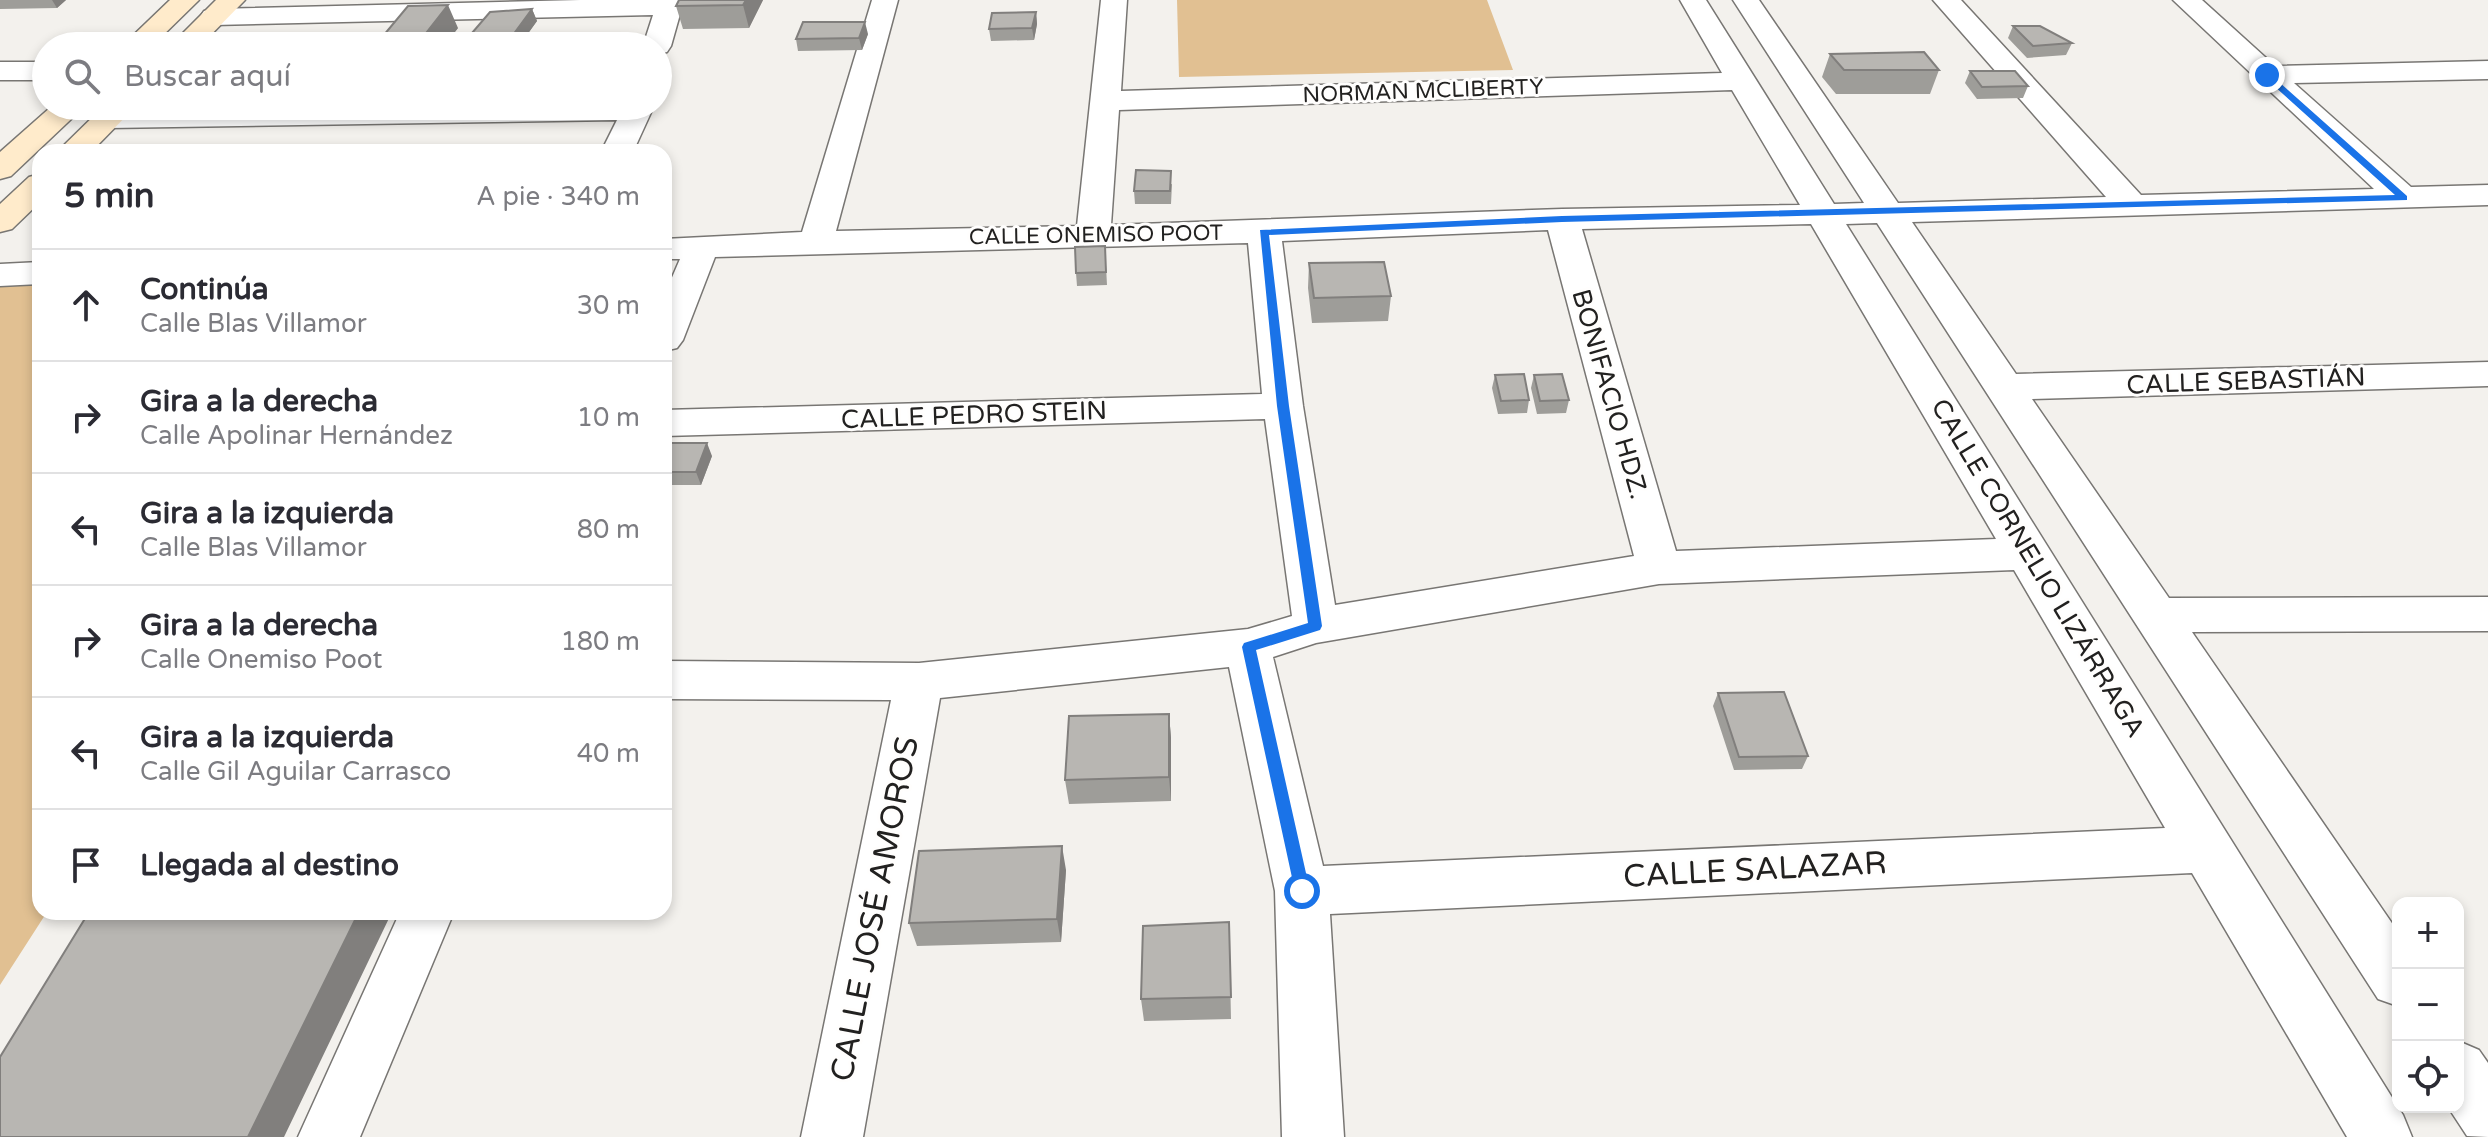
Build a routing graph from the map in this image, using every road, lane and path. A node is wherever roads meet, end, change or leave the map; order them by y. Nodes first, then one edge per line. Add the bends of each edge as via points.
1 (186, 0) edge
2 (885, 0) edge
3 (1114, 0) edge
4 (1693, 0) edge
5 (1746, 0) edge
6 (1946, 0) edge
7 (2186, 0) edge
8 (670, 3) edge
9 (452, 5) edge
10 (223, 8) edge
11 (151, 32) edge
12 (198, 32) edge
13 (661, 32) edge
14 (2488, 70) edge
15 (0, 71) edge
16 (32, 71) edge
17 (2267, 75) junction
18 (1743, 81) junction
19 (1104, 101) junction
20 (54, 120) edge
21 (107, 120) edge
22 (632, 120) edge
23 (81, 144) edge
24 (621, 144) edge
25 (0, 169) edge
26 (32, 192) edge
27 (2488, 195) edge
28 (2403, 198) junction
29 (2131, 204) junction
30 (1888, 213) junction
31 (1823, 214) junction
32 (1562, 219) junction
33 (0, 222) edge
34 (1264, 232) junction
35 (1093, 235) junction
36 (816, 242) junction
37 (672, 249) edge
38 (701, 249) junction
39 (32, 273) edge
40 (0, 275) edge
41 (672, 320) edge
42 (2488, 374) edge
43 (2004, 387) junction
44 (1283, 406) junction
45 (672, 423) edge
46 (2029, 554) junction
47 (1659, 568) junction
48 (2488, 614) edge
49 (2156, 615) junction
50 (1316, 626) junction
51 (1248, 647) junction
52 (672, 680) edge
53 (919, 682) junction
54 (2208, 849) junction
55 (1302, 891) junction
56 (424, 920) edge
57 (2392, 971) edge
58 (2464, 1079) edge
59 (2488, 1115) edge
60 (329, 1137) edge
61 (832, 1137) edge
62 (1313, 1137) edge
63 (2381, 1137) edge

1 - 11 main road
2 - 36 street
3 - 19 street
4 - 18 street, CALLE CORNELIO LIZÁRRAGA
5 - 30 street
6 - 29 street
7 - 17 street
8 - 9 street
8 - 13 street
9 - 10 street
10 - 12 main road
14 - 17 street
15 - 16 street
17 - 28 street
18 - 19 street, NORMAN MCLIBERTY
18 - 31 street, CALLE CORNELIO LIZÁRRAGA
19 - 35 street
20 - 25 main road
21 - 23 main road
22 - 24 street
26 - 33 main road
27 - 28 street, CALLE ONEMISO POOT
28 - 29 street, CALLE ONEMISO POOT
29 - 30 street, CALLE ONEMISO POOT
30 - 31 street, CALLE ONEMISO POOT
30 - 43 street
31 - 32 street, CALLE ONEMISO POOT
31 - 46 street, CALLE CORNELIO LIZÁRRAGA
32 - 34 street, CALLE ONEMISO POOT
32 - 47 street, BONIFACIO HDZ.
34 - 35 street, CALLE ONEMISO POOT
34 - 44 street
35 - 36 street, CALLE ONEMISO POOT
36 - 38 street, CALLE ONEMISO POOT
37 - 38 street, CALLE ONEMISO POOT
38 - 41 street
39 - 40 street
42 - 43 street, CALLE SEBASTIÁN
43 - 49 street
44 - 45 street, CALLE PEDRO STEIN
44 - 50 street
46 - 47 street
46 - 54 street, CALLE CORNELIO LIZÁRRAGA
47 - 50 street
48 - 49 street
49 - 57 street
50 - 51 street
51 - 53 street
51 - 55 street
52 - 53 street
53 - 61 street, CALLE JOSÉ AMOROS
54 - 55 street, CALLE SALAZAR
54 - 63 street, CALLE CORNELIO LIZÁRRAGA
55 - 62 street
56 - 60 street
58 - 59 street

